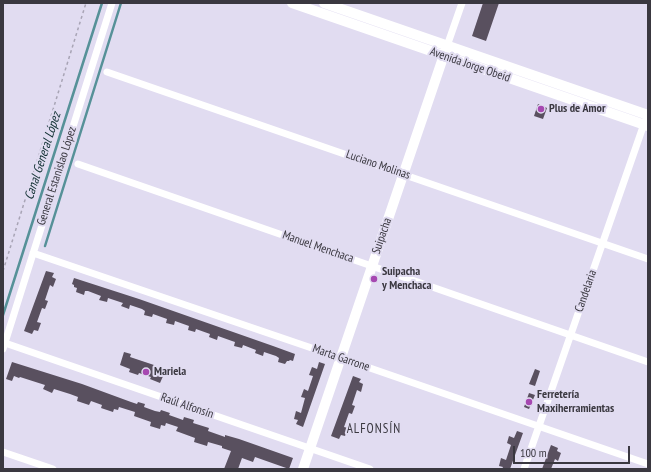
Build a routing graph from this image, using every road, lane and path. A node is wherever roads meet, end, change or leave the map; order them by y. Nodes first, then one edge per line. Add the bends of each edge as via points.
1 (86, 3) edge
2 (112, 3) edge
3 (292, 3) edge
4 (324, 3) edge
5 (462, 3) edge
6 (446, 51) junction
7 (107, 72) dead end
8 (647, 119) edge
9 (78, 164) dead end
10 (403, 174) junction
11 (603, 243) junction
12 (33, 253) junction
13 (648, 259) edge
14 (372, 266) junction
15 (3, 271) edge
16 (570, 335) junction
17 (4, 346) edge
18 (341, 358) junction
19 (648, 362) edge
20 (538, 426) junction
21 (310, 448) junction
22 (3, 452) edge
23 (648, 464) edge
24 (53, 469) edge
25 (303, 469) edge
26 (370, 469) edge
27 (524, 469) edge

1 - 15 path
2 - 12 street, General Estanislao López
3 - 6 main road, Avenida Jorge Obeid
4 - 6 main road, Avenida Jorge Obeid
5 - 6 street, Suipacha
6 - 8 main road, Avenida Jorge Obeid
6 - 10 main road, Suipacha
7 - 10 street, Luciano Molinas
8 - 11 street, Candelaria
9 - 14 street, Manuel Menchaca
10 - 11 street, Luciano Molinas
10 - 14 main road, Suipacha
11 - 13 street, Luciano Molinas
11 - 16 street, Candelaria
12 - 17 street, General Estanislao López
12 - 18 street, Marta Garrone
14 - 16 street, Manuel Menchaca
14 - 18 main road, Suipacha
16 - 19 street, Manuel Menchaca
16 - 20 street, Candelaria
17 - 21 street, Raúl Alfonsín
18 - 20 street, Marta Garrone
18 - 21 main road, Suipacha
20 - 23 street, Marta Garrone
20 - 27 street, Candelaria
21 - 25 main road, Suipacha
21 - 26 street, Raúl Alfonsín
22 - 24 street

